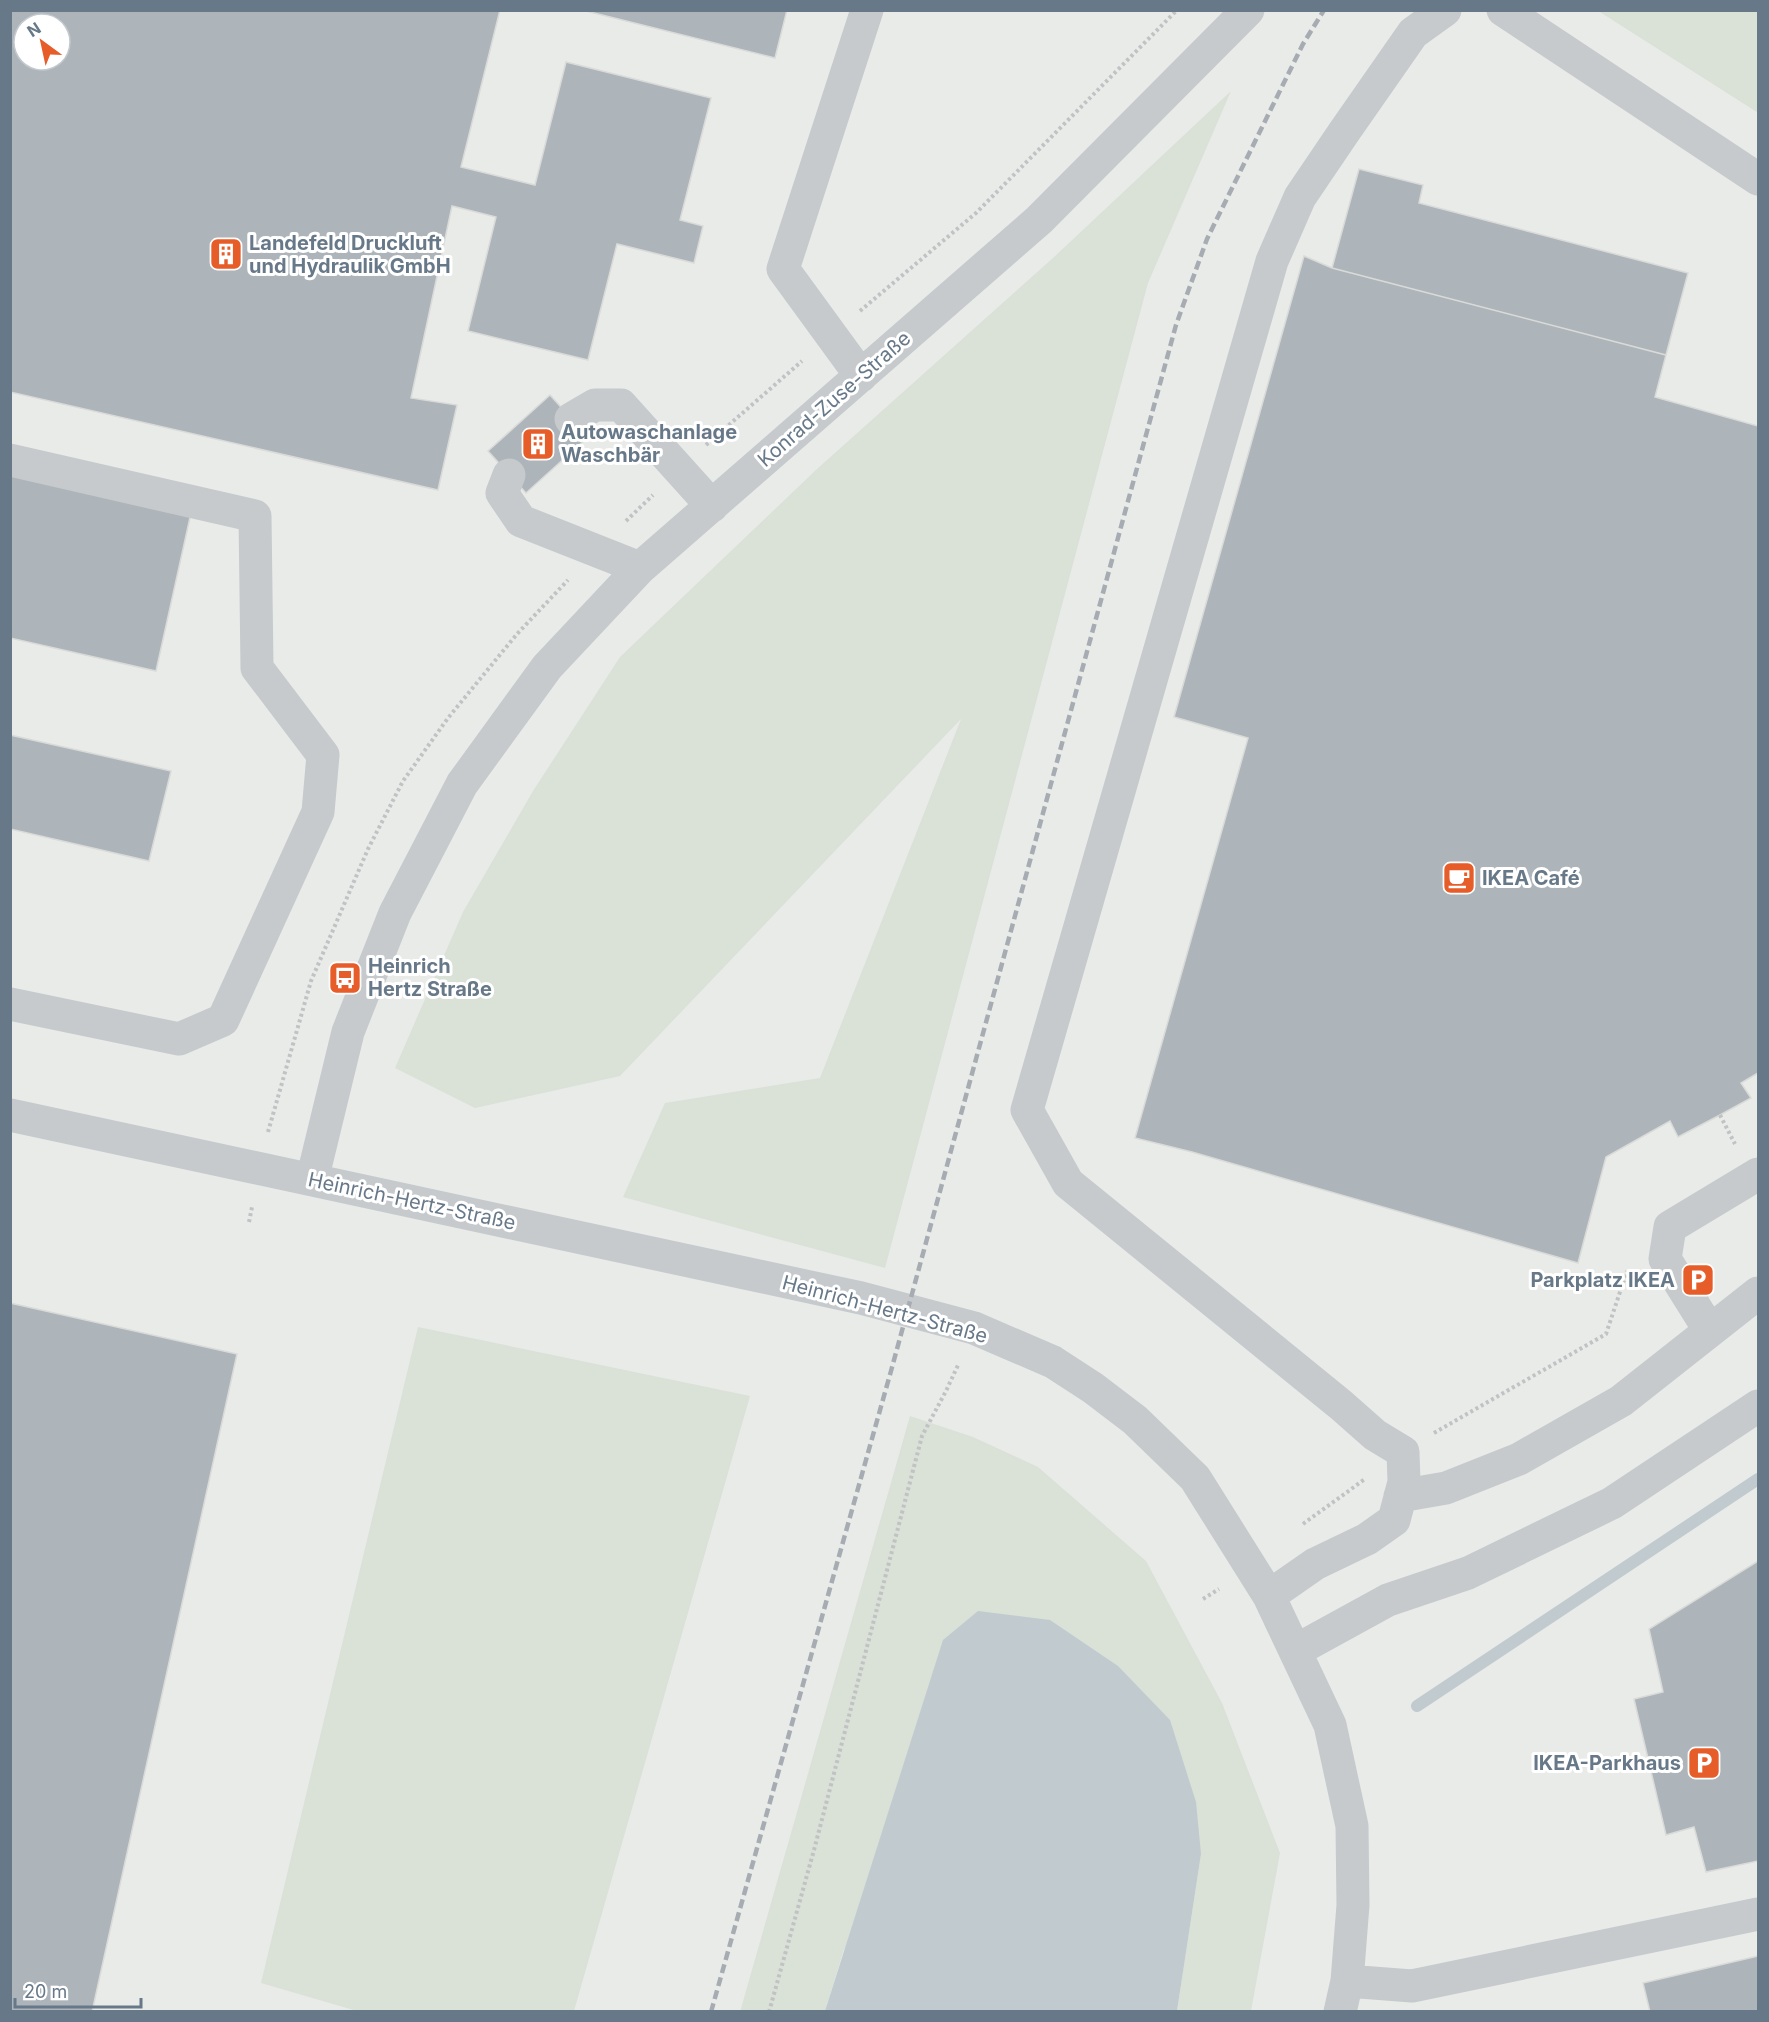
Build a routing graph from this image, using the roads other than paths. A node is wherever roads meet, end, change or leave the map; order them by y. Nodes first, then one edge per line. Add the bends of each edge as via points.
1 (867, 10) edge
2 (1248, 10) edge
3 (1445, 10) edge
4 (1503, 10) edge
5 (1758, 178) edge
6 (861, 376) junction
7 (571, 419) dead end
8 (10, 460) edge
9 (509, 475) dead end
10 (712, 506) junction
11 (640, 568) junction
12 (10, 1004) edge
13 (10, 1115) edge
14 (312, 1180) junction
15 (1755, 1183) edge
16 (1758, 1293) edge
17 (1710, 1331) junction
18 (1758, 1406) edge
19 (1400, 1496) junction
20 (1269, 1596) junction
21 (1295, 1651) junction
22 (1758, 1914) edge
23 (1343, 1996) edge

1 - 6 street via 783,269
2 - 6 street, Konrad-Zuse-Straße via 1039,220
3 - 19 street via 1413,33 1344,132 1300,197 1272,261 1028,1110 1068,1183 1375,1435 1403,1452 1404,1482
4 - 5 street
6 - 10 street, Konrad-Zuse-Straße
7 - 10 street via 594,405 621,405
8 - 12 street via 255,516 258,668 323,755 318,812 223,1020 179,1039
9 - 11 street via 502,493 520,521
10 - 11 street, Konrad-Zuse-Straße
11 - 14 street, Konrad-Zuse-Straße via 547,667 462,784 395,913 348,1032
13 - 14 street, Heinrich-Hertz-Straße
14 - 20 street, Heinrich-Hertz-Straße via 861,1298 974,1328 1053,1362 1135,1420 1195,1478
15 - 17 street via 1670,1227 1665,1259
16 - 17 street
17 - 19 street via 1621,1401 1519,1460 1446,1488
18 - 21 street via 1612,1503 1468,1574 1388,1600
19 - 20 street via 1394,1520 1367,1539 1315,1564
20 - 21 street, Heinrich-Hertz-Straße
21 - 23 street, Heinrich-Hertz-Straße via 1330,1725 1352,1826 1353,1905
22 - 23 street via 1412,1986

